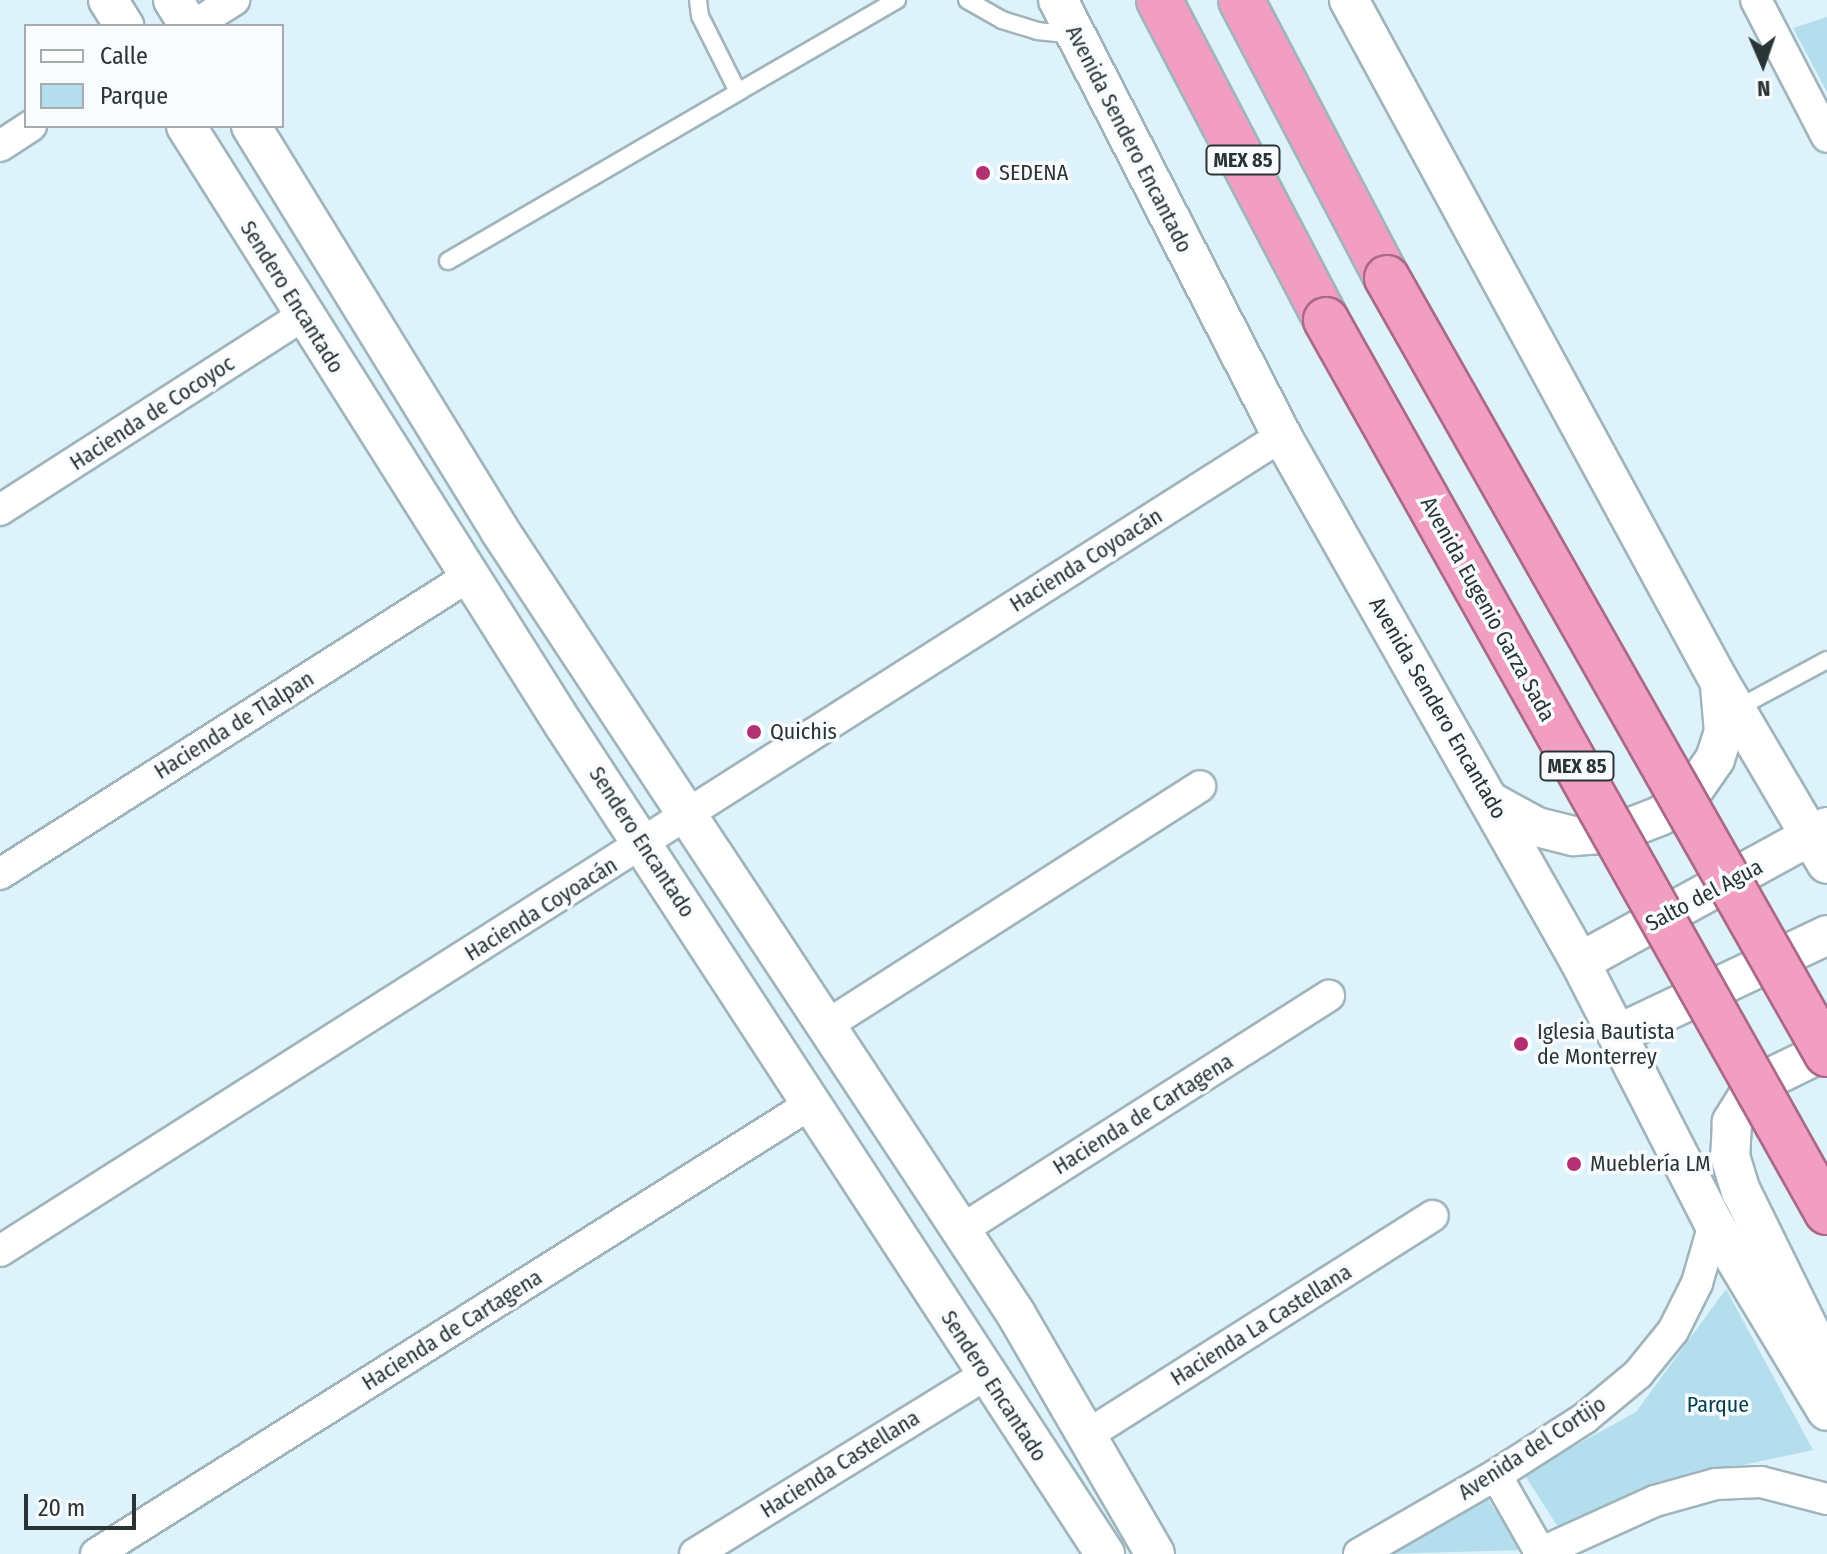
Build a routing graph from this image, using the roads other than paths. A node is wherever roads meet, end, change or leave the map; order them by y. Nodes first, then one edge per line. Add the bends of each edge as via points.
1 (108, 0) edge
2 (173, 0) edge
3 (234, 0) edge
4 (698, 0) edge
5 (897, 0) edge
6 (967, 0) edge
7 (1058, 0) edge
8 (1159, 0) edge
9 (1241, 0) edge
10 (1349, 0) edge
11 (1756, 0) edge
12 (123, 24) edge
13 (190, 24) edge
14 (194, 24) edge
15 (1075, 35) junction
16 (738, 92) junction
17 (28, 128) edge
18 (187, 128) edge
19 (252, 128) edge
20 (1827, 137) edge
21 (0, 146) edge
22 (448, 261) dead end
23 (304, 315) junction
24 (1282, 436) junction
25 (0, 510) edge
26 (469, 576) junction
27 (1827, 660) edge
28 (1728, 695) junction
29 (1200, 786) dead end
30 (1493, 803) junction
31 (687, 812) junction
32 (1822, 842) edge
33 (646, 843) junction
34 (0, 874) edge
35 (1827, 935) edge
36 (1580, 962) junction
37 (1329, 996) dead end
38 (827, 1025) junction
39 (1618, 1034) junction
40 (1827, 1052) edge
41 (809, 1105) junction
42 (1827, 1212) edge
43 (1433, 1216) dead end
44 (1714, 1224) junction
45 (958, 1232) junction
46 (0, 1251) edge
47 (1827, 1366) edge
48 (986, 1374) junction
49 (1827, 1411) edge
50 (1089, 1434) junction
51 (1496, 1475) junction
52 (1827, 1499) edge
53 (96, 1554) edge
54 (695, 1554) edge
55 (1105, 1554) edge
56 (1155, 1554) edge
57 (1359, 1554) edge
58 (1540, 1554) edge

1 - 12 street
2 - 13 street
3 - 14 street
4 - 16 lane via 700,16
5 - 16 lane
6 - 15 lane via 1025,28
7 - 15 street, Avenida Sendero Encantado
8 - 42 highway, Avenida Eugenio Garza Sada / MEX 85, bridge via 1326,320
9 - 40 highway, MEX 85, bridge via 1387,278
10 - 28 street
11 - 20 street
15 - 24 street, Avenida Sendero Encantado
16 - 22 lane
17 - 21 street
18 - 23 street, Sendero Encantado
19 - 31 street via 500,531
23 - 25 street, Hacienda de Cocoyoc
23 - 26 street, Sendero Encantado
24 - 30 street, Avenida Sendero Encantado
24 - 31 street, Hacienda Coyoacán
26 - 33 street, Sendero Encantado
26 - 34 street, Hacienda de Tlalpan
27 - 28 lane
28 - 30 street via 1715,759 1690,795 1660,816 1616,833 1574,836 1537,827
28 - 32 street
29 - 38 street
30 - 36 street, Avenida Sendero Encantado
31 - 33 street, Hacienda Coyoacán
31 - 38 street
32 - 36 street, Salto del Agua
33 - 41 street, Sendero Encantado
33 - 46 street, Hacienda Coyoacán
35 - 39 street
36 - 39 street, Avenida Sendero Encantado
37 - 45 street, Hacienda de Cartagena
38 - 45 street
39 - 44 street, Avenida Sendero Encantado
40 - 47 street via 1772,1077 1748,1096 1732,1122 1730,1156 1741,1191
41 - 48 street, Sendero Encantado
41 - 53 street, Hacienda de Cartagena
43 - 50 street, Hacienda La Castellana
44 - 49 street, Avenida Sendero Encantado
44 - 51 street, Avenida del Cortijo via 1697,1283 1673,1331 1638,1374 1585,1418
45 - 50 street
48 - 54 street, Hacienda Castellana
48 - 55 street, Sendero Encantado
50 - 56 street
51 - 57 street, Avenida del Cortijo
51 - 58 street
52 - 58 street via 1761,1482 1716,1484 1655,1501

